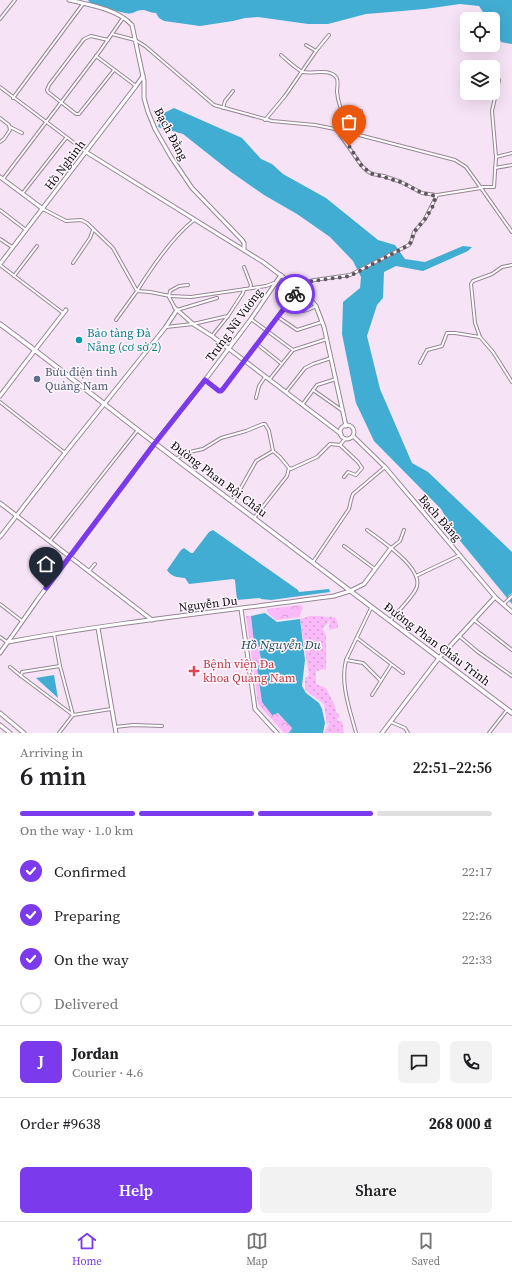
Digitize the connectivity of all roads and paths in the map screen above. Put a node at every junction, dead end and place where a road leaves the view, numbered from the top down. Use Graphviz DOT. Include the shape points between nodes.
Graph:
graph roads {
  1 [pos="15,0"];
  2 [pos="69,0"];
  3 [pos="83,4"];
  4 [pos="0,12"];
  5 [pos="4,14"];
  6 [pos="123,18"];
  7 [pos="0,19"];
  8 [pos="112,34"];
  9 [pos="329,35"];
  10 [pos="108,40"];
  11 [pos="136,41"];
  12 [pos="306,45"];
  13 [pos="316,51"];
  14 [pos="281,55"];
  15 [pos="96,56"];
  16 [pos="114,70"];
  17 [pos="302,71"];
  18 [pos="143,76"];
  19 [pos="136,86"];
  20 [pos="0,87"];
  21 [pos="234,91"];
  22 [pos="14,98"];
  23 [pos="494,100"];
  24 [pos="61,102"];
  25 [pos="223,108"];
  26 [pos="361,111"];
  27 [pos="0,118"];
  28 [pos="265,120"];
  29 [pos="347,122"];
  30 [pos="46,123"];
  31 [pos="10,127"];
  32 [pos="340,130"];
  33 [pos="22,133"];
  34 [pos="66,137"];
  35 [pos="0,142"];
  36 [pos="86,152"];
  37 [pos="512,153"];
  38 [pos="496,157"];
  39 [pos="512,165"];
  40 [pos="495,168"];
  41 [pos="1,178"];
  42 [pos="481,188"];
  43 [pos="22,194"];
  44 [pos="436,196"];
  45 [pos="43,209"];
  46 [pos="0,210"];
  47 [pos="195,219"];
  48 [pos="27,230"];
  49 [pos="93,230"];
  50 [pos="512,232"];
  51 [pos="0,239"];
  52 [pos="37,246"];
  53 [pos="13,248"];
  54 [pos="244,250"];
  55 [pos="73,263"];
  56 [pos="0,265"];
  57 [pos="512,265"];
  58 [pos="244,267"];
  59 [pos="281,275"];
  60 [pos="14,276"];
  61 [pos="276,283"];
  62 [pos="188,285"];
  63 [pos="250,288"];
  64 [pos="299,288"];
  65 [pos="244,289"];
  66 [pos="137,291"];
  67 [pos="169,296"];
  68 [pos="217,298"];
  69 [pos="288,303"];
  70 [pos="316,306"];
  71 [pos="176,309"];
  72 [pos="64,312"];
  73 [pos="228,316"];
  74 [pos="278,317"];
  75 [pos="251,319"];
  76 [pos="116,320"];
  77 [pos="322,322"];
  78 [pos="0,324"];
  79 [pos="193,324"];
  80 [pos="165,328"];
  81 [pos="267,330"];
  82 [pos="212,336"];
  83 [pos="480,337"];
  84 [pos="327,339"];
  85 [pos="257,344"];
  86 [pos="228,349"];
  87 [pos="35,350"];
  88 [pos="292,350"];
  89 [pos="331,358"];
  90 [pos="244,362"];
  91 [pos="420,363"];
  92 [pos="282,364"];
  93 [pos="265,377"];
  94 [pos="336,379"];
  95 [pos="205,380"];
  96 [pos="270,380"];
  97 [pos="512,382"];
  98 [pos="313,390"];
  99 [pos="286,392"];
  100 [pos="0,396"];
  101 [pos="256,398"];
  102 [pos="0,402"];
  103 [pos="104,404"];
  104 [pos="302,405"];
  105 [pos="343,411"];
  106 [pos="346,426"];
  107 [pos="138,430"];
  108 [pos="341,434"];
  109 [pos="353,436"];
  110 [pos="345,439"];
  111 [pos="155,443"];
  112 [pos="340,445"];
  113 [pos="273,451"];
  114 [pos="64,453"];
  115 [pos="176,459"];
  116 [pos="385,467"];
  117 [pos="289,468"];
  118 [pos="344,477"];
  119 [pos="233,502"];
  120 [pos="0,504"];
  121 [pos="16,516"];
  122 [pos="254,518"];
  123 [pos="367,530"];
  124 [pos="404,530"];
  125 [pos="0,537"];
  126 [pos="50,541"];
  127 [pos="344,546"];
  128 [pos="391,548"];
  129 [pos="460,555"];
  130 [pos="70,557"];
  131 [pos="313,562"];
  132 [pos="95,564"];
  133 [pos="375,569"];
  134 [pos="89,571"];
  135 [pos="416,576"];
  136 [pos="350,590"];
  137 [pos="495,597"];
  138 [pos="511,597"];
  139 [pos="0,604"];
  140 [pos="504,604"];
  141 [pos="371,608"];
  142 [pos="241,609"];
  143 [pos="512,612"];
  144 [pos="152,620"];
  145 [pos="474,620"];
  146 [pos="22,621"];
  147 [pos="390,622"];
  148 [pos="98,628"];
  149 [pos="54,634"];
  150 [pos="0,636"];
  151 [pos="459,636"];
  152 [pos="357,638"];
  153 [pos="8,642"];
  154 [pos="512,650"];
  155 [pos="0,653"];
  156 [pos="439,658"];
  157 [pos="346,660"];
  158 [pos="391,665"];
  159 [pos="60,666"];
  160 [pos="10,667"];
  161 [pos="403,673"];
  162 [pos="21,676"];
  163 [pos="512,676"];
  164 [pos="381,680"];
  165 [pos="372,695"];
  166 [pos="111,709"];
  167 [pos="508,710"];
  168 [pos="0,713"];
  169 [pos="512,713"];
  170 [pos="73,715"];
  171 [pos="391,722"];
  172 [pos="0,725"];
  173 [pos="162,726"];
  174 [pos="115,728"];
  175 [pos="10,733"];
  176 [pos="24,733"];
  177 [pos="59,733"];
  178 [pos="116,733"];
  179 [pos="277,733"];
  180 [pos="356,733"];
  181 [pos="382,733"];
  182 [pos="408,733"];
  183 [pos="488,733"];
  1 -- 5 [label="street"];
  2 -- 3 [label="street, Bạch Đằng"];
  3 -- 6 [label="street, Bạch Đằng"];
  3 -- 22 [label="street"];
  4 -- 5 [label="street"];
  5 -- 7 [label="street"];
  6 -- 8 [label="street"];
  6 -- 11 [label="street, Bạch Đằng" via="133,26"];
  8 -- 10 [label="street"];
  8 -- 11 [label="street"];
  9 -- 13 [label="street"];
  10 -- 15 [label="street"];
  10 -- 24 [label="street" via="87,37 48,87 50,95"];
  11 -- 18 [label="street, Bạch Đằng"];
  11 -- 25 [label="street" via="145,46 209,103"];
  12 -- 13 [label="street"];
  13 -- 17 [label="street"];
  14 -- 17 [label="street"];
  15 -- 16 [label="street"];
  15 -- 24 [label="street"];
  16 -- 19 [label="street"];
  16 -- 24 [label="street" via="79,114"];
  17 -- 28 [label="street"];
  17 -- 29 [label="street" via="328,72 336,77 338,94"];
  18 -- 19 [label="street, Hồ Nghinh"];
  18 -- 54 [label="street, Bạch Đằng" via="144,98 148,112 171,157 192,188 242,240"];
  19 -- 36 [label="street, Hồ Nghinh"];
  20 -- 22 [label="street"];
  21 -- 25 [label="street" via="225,100"];
  22 -- 30 [label="street"];
  23 -- 38 [label="street" via="492,111"];
  24 -- 30 [label="street"];
  25 -- 28 [label="street"];
  26 -- 29 [label="street"];
  27 -- 31 [label="street"];
  28 -- 32 [label="street"];
  29 -- 32 [label="street"];
  30 -- 34 [label="street"];
  30 -- 41 [label="street"];
  31 -- 33 [label="street"];
  31 -- 35 [label="street" via="9,133"];
  32 -- 42 [label="street" via="457,161 466,168"];
  32 -- 44 [label="street" via="343,140 367,171"];
  34 -- 36 [label="street"];
  34 -- 43 [label="street"];
  36 -- 45 [label="street, Hồ Nghinh"];
  36 -- 47 [label="street"];
  37 -- 38 [label="street"];
  38 -- 40 [label="street"];
  39 -- 40 [label="street"];
  40 -- 42 [label="street" via="494,187"];
  41 -- 43 [label="street"];
  42 -- 44 [label="street"];
  42 -- 50 [label="street"];
  43 -- 45 [label="street"];
  44 -- 64 [label="street" via="432,208 414,232 411,242 401,249 350,276 306,282"];
  45 -- 48 [label="street, Hồ Nghinh"];
  45 -- 49 [label="street" via="66,221 83,220"];
  46 -- 48 [label="street"];
  47 -- 54 [label="street"];
  47 -- 66 [label="street" via="185,227 159,259"];
  48 -- 53 [label="street, Hồ Nghinh"];
  49 -- 55 [label="street"];
  49 -- 66 [label="street" via="113,248"];
  51 -- 53 [label="street"];
  52 -- 60 [label="street"];
  53 -- 56 [label="street, Hồ Nghinh"];
  54 -- 59 [label="street"];
  56 -- 60 [label="street"];
  57 -- 83 [label="street" via="502,267 472,282 475,323"];
  58 -- 63 [label="street" via="251,284"];
  59 -- 61 [label="street, Trưng Nữ Vương"];
  59 -- 64 [label="street"];
  60 -- 72 [label="street"];
  61 -- 63 [label="street"];
  61 -- 75 [label="street, Trưng Nữ Vương"];
  62 -- 67 [label="street" via="176,286 170,291"];
  63 -- 65 [label="street"];
  64 -- 69 [label="street"];
  64 -- 70 [label="street"];
  65 -- 67 [label="street" via="191,297"];
  65 -- 73 [label="street"];
  66 -- 67 [label="street"];
  66 -- 76 [label="street"];
  67 -- 71 [label="street"];
  68 -- 71 [label="street"];
  69 -- 70 [label="street" via="301,311"];
  69 -- 74 [label="street"];
  70 -- 77 [label="street"];
  71 -- 79 [label="street"];
  71 -- 80 [label="street"];
  72 -- 87 [label="street"];
  73 -- 79 [label="street"];
  73 -- 82 [label="street"];
  74 -- 77 [label="street" via="297,330"];
  74 -- 81 [label="street"];
  75 -- 81 [label="street"];
  75 -- 86 [label="street, Trưng Nữ Vương"];
  77 -- 84 [label="street"];
  78 -- 87 [label="main road, Đường Phan Bội Châu"];
  79 -- 80 [label="street"];
  79 -- 82 [label="street"];
  80 -- 103 [label="street"];
  81 -- 85 [label="street"];
  81 -- 88 [label="street"];
  82 -- 86 [label="street"];
  83 -- 91 [label="street" via="447,333 442,346 427,350"];
  83 -- 97 [label="street"];
  84 -- 88 [label="street"];
  84 -- 89 [label="street"];
  85 -- 90 [label="street"];
  85 -- 92 [label="street"];
  86 -- 90 [label="street"];
  86 -- 95 [label="street, Trưng Nữ Vương"];
  87 -- 100 [label="street"];
  87 -- 103 [label="main road, Đường Phan Bội Châu"];
  88 -- 92 [label="street"];
  89 -- 94 [label="street"];
  89 -- 99 [label="street" via="305,368"];
  90 -- 93 [label="street"];
  90 -- 95 [label="street" via="221,391"];
  92 -- 96 [label="street"];
  93 -- 96 [label="street"];
  93 -- 101 [label="street"];
  94 -- 98 [label="street" via="317,385"];
  94 -- 105 [label="street"];
  95 -- 111 [label="street, Trưng Nữ Vương"];
  96 -- 99 [label="street"];
  98 -- 104 [label="street"];
  98 -- 105 [label="street"];
  99 -- 104 [label="street"];
  102 -- 114 [label="street"];
  103 -- 107 [label="main road, Đường Phan Bội Châu"];
  103 -- 114 [label="street"];
  104 -- 108 [label="street"];
  105 -- 106 [label="street"];
  106 -- 108 [label="street" via="341,430"];
  106 -- 109 [label="street" via="353,429"];
  107 -- 111 [label="main road, Đường Phan Bội Châu"];
  107 -- 126 [label="street"];
  108 -- 110 [label="street"];
  109 -- 110 [label="street"];
  109 -- 116 [label="street, Bạch Đằng"];
  110 -- 112 [label="street"];
  111 -- 115 [label="main road, Đường Phan Bội Châu"];
  111 -- 130 [label="street, Trưng Nữ Vương"];
  112 -- 117 [label="street" via="330,444 317,457"];
  112 -- 118 [label="street" via="362,468 356,475 348,472"];
  113 -- 115 [label="street" via="269,431 263,424 221,438 203,449 185,453"];
  113 -- 117 [label="street"];
  113 -- 119 [label="street" via="256,461"];
  114 -- 121 [label="street"];
  115 -- 119 [label="main road, Đường Phan Bội Châu"];
  116 -- 129 [label="street, Bạch Đằng"];
  116 -- 131 [label="street" via="353,494 349,509"];
  117 -- 122 [label="street" via="287,476"];
  119 -- 122 [label="main road, Đường Phan Bội Châu"];
  120 -- 121 [label="street"];
  121 -- 125 [label="street"];
  121 -- 126 [label="street"];
  122 -- 131 [label="main road, Đường Phan Bội Châu"];
  123 -- 128 [label="street"];
  124 -- 128 [label="street" via="400,541"];
  126 -- 130 [label="street"];
  127 -- 133 [label="street"];
  128 -- 133 [label="street, Nguyễn Du"];
  128 -- 135 [label="street" via="398,552"];
  129 -- 135 [label="street"];
  129 -- 137 [label="street, Bạch Đằng"];
  130 -- 134 [label="street"];
  130 -- 146 [label="street, Trưng Nữ Vương"];
  131 -- 136 [label="main road, Đường Phan Bội Châu"];
  132 -- 134 [label="street"];
  133 -- 136 [label="street, Nguyễn Du" via="364,584"];
  134 -- 144 [label="street"];
  135 -- 147 [label="street" via="416,588"];
  136 -- 141 [label="main road, Đường Phan Châu Trinh"];
  136 -- 142 [label="street, Nguyễn Du" via="334,596"];
  137 -- 140 [label="street, Bạch Đằng"];
  137 -- 145 [label="street"];
  138 -- 140 [label="street"];
  139 -- 146 [label="street"];
  140 -- 143 [label="street, Bạch Đằng"];
  141 -- 147 [label="main road, Đường Phan Châu Trinh"];
  141 -- 152 [label="street"];
  142 -- 144 [label="street, Nguyễn Du"];
  142 -- 179 [label="street" via="254,709"];
  144 -- 148 [label="street, Nguyễn Du"];
  145 -- 151 [label="street"];
  145 -- 154 [label="street"];
  146 -- 153 [label="street, Trưng Nữ Vương"];
  147 -- 156 [label="main road, Đường Phan Châu Trinh"];
  148 -- 149 [label="street, Nguyễn Du"];
  148 -- 166 [label="street"];
  149 -- 153 [label="street, Nguyễn Du"];
  149 -- 159 [label="street"];
  150 -- 153 [label="street"];
  151 -- 156 [label="street"];
  151 -- 163 [label="street"];
  152 -- 157 [label="street"];
  152 -- 158 [label="street"];
  153 -- 155 [label="street, Trưng Nữ Vương"];
  156 -- 167 [label="main road, Đường Phan Châu Trinh"];
  156 -- 171 [label="street"];
  157 -- 164 [label="street" via="363,663"];
  157 -- 180 [label="street" via="344,682"];
  158 -- 161 [label="street"];
  158 -- 164 [label="street"];
  159 -- 162 [label="street" via="22,672"];
  159 -- 170 [label="street"];
  160 -- 162 [label="street"];
  162 -- 170 [label="street"];
  164 -- 165 [label="street"];
  166 -- 170 [label="street"];
  166 -- 174 [label="street"];
  167 -- 169 [label="main road, Đường Phan Châu Trinh"];
  167 -- 183 [label="street"];
  168 -- 176 [label="street"];
  170 -- 177 [label="street"];
  171 -- 181 [label="street"];
  171 -- 182 [label="street" via="405,728"];
  172 -- 175 [label="street"];
  173 -- 174 [label="street"];
  174 -- 178 [label="street"];
}
